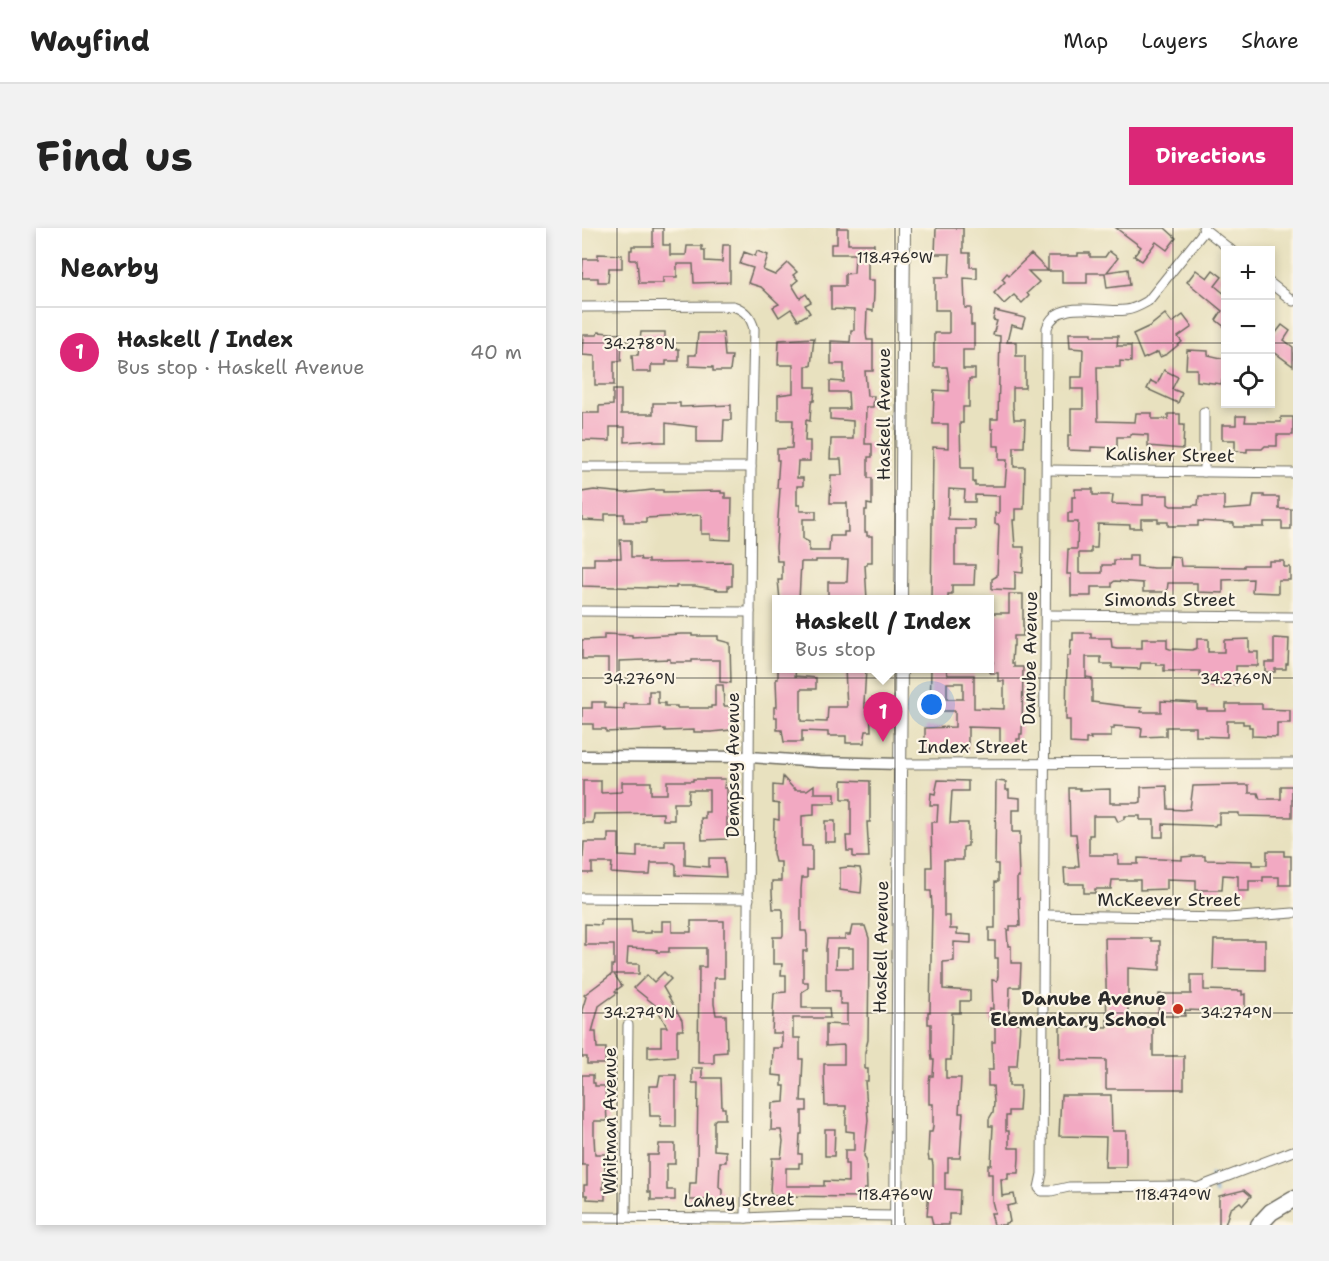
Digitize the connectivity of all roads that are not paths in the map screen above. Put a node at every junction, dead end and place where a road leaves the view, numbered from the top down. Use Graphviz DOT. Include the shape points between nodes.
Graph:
graph roads {
  1 [pos="904,228"];
  2 [pos="1204,229"];
  3 [pos="1226,246"];
  4 [pos="1275,286"];
  5 [pos="1293,301"];
  6 [pos="582,307"];
  7 [pos="1204,412"];
  8 [pos="582,467"];
  9 [pos="751,467"];
  10 [pos="1047,470"];
  11 [pos="1204,472"];
  12 [pos="1293,473"];
  13 [pos="901,595"];
  14 [pos="582,611"];
  15 [pos="750,612"];
  16 [pos="1047,615"];
  17 [pos="1293,617"];
  18 [pos="901,673"];
  19 [pos="582,756"];
  20 [pos="750,757"];
  21 [pos="1045,763"];
  22 [pos="1293,763"];
  23 [pos="900,764"];
  24 [pos="582,898"];
  25 [pos="749,899"];
  26 [pos="1293,913"];
  27 [pos="1045,915"];
  28 [pos="628,1025"];
  29 [pos="1293,1151"];
  30 [pos="1293,1199"];
  31 [pos="582,1217"];
  32 [pos="626,1217"];
  33 [pos="746,1218"];
  34 [pos="896,1220"];
  35 [pos="1259,1225"];
  1 -- 13 [label="main road, Haskell Avenue"];
  2 -- 3 [label="street"];
  2 -- 10 [label="street, Danube Avenue" via="1148,301 1139,307 1073,309 1062,311 1050,321 1046,336"];
  4 -- 5 [label="street"];
  6 -- 9 [label="street, Dempsey Avenue" via="733,306 747,314 754,329"];
  7 -- 11 [label="street"];
  8 -- 9 [label="street"];
  9 -- 15 [label="street, Dempsey Avenue"];
  10 -- 11 [label="street, Kalisher Street"];
  10 -- 16 [label="street, Danube Avenue"];
  11 -- 12 [label="street, Kalisher Street"];
  14 -- 15 [label="street"];
  15 -- 20 [label="street, Dempsey Avenue"];
  16 -- 17 [label="street, Simonds Street"];
  16 -- 21 [label="street, Danube Avenue"];
  18 -- 23 [label="main road, Haskell Avenue"];
  19 -- 20 [label="street, Index Street"];
  20 -- 23 [label="street, Index Street"];
  20 -- 25 [label="street, Dempsey Avenue"];
  21 -- 22 [label="street, Index Street"];
  21 -- 23 [label="street, Index Street"];
  21 -- 27 [label="street, Danube Avenue"];
  23 -- 34 [label="main road, Haskell Avenue"];
  24 -- 25 [label="street"];
  25 -- 33 [label="street, Dempsey Avenue"];
  26 -- 27 [label="street, McKeever Street" via="1228,918"];
  27 -- 29 [label="street, Danube Avenue" via="1039,1185 1042,1191 1069,1187 1197,1188"];
  28 -- 32 [label="street, Whitman Avenue"];
  30 -- 35 [label="highway" via="1271,1212"];
  31 -- 32 [label="street, Lahey Street"];
  32 -- 33 [label="street, Lahey Street"];
  33 -- 34 [label="street, Lahey Street" via="811,1215"];
}
